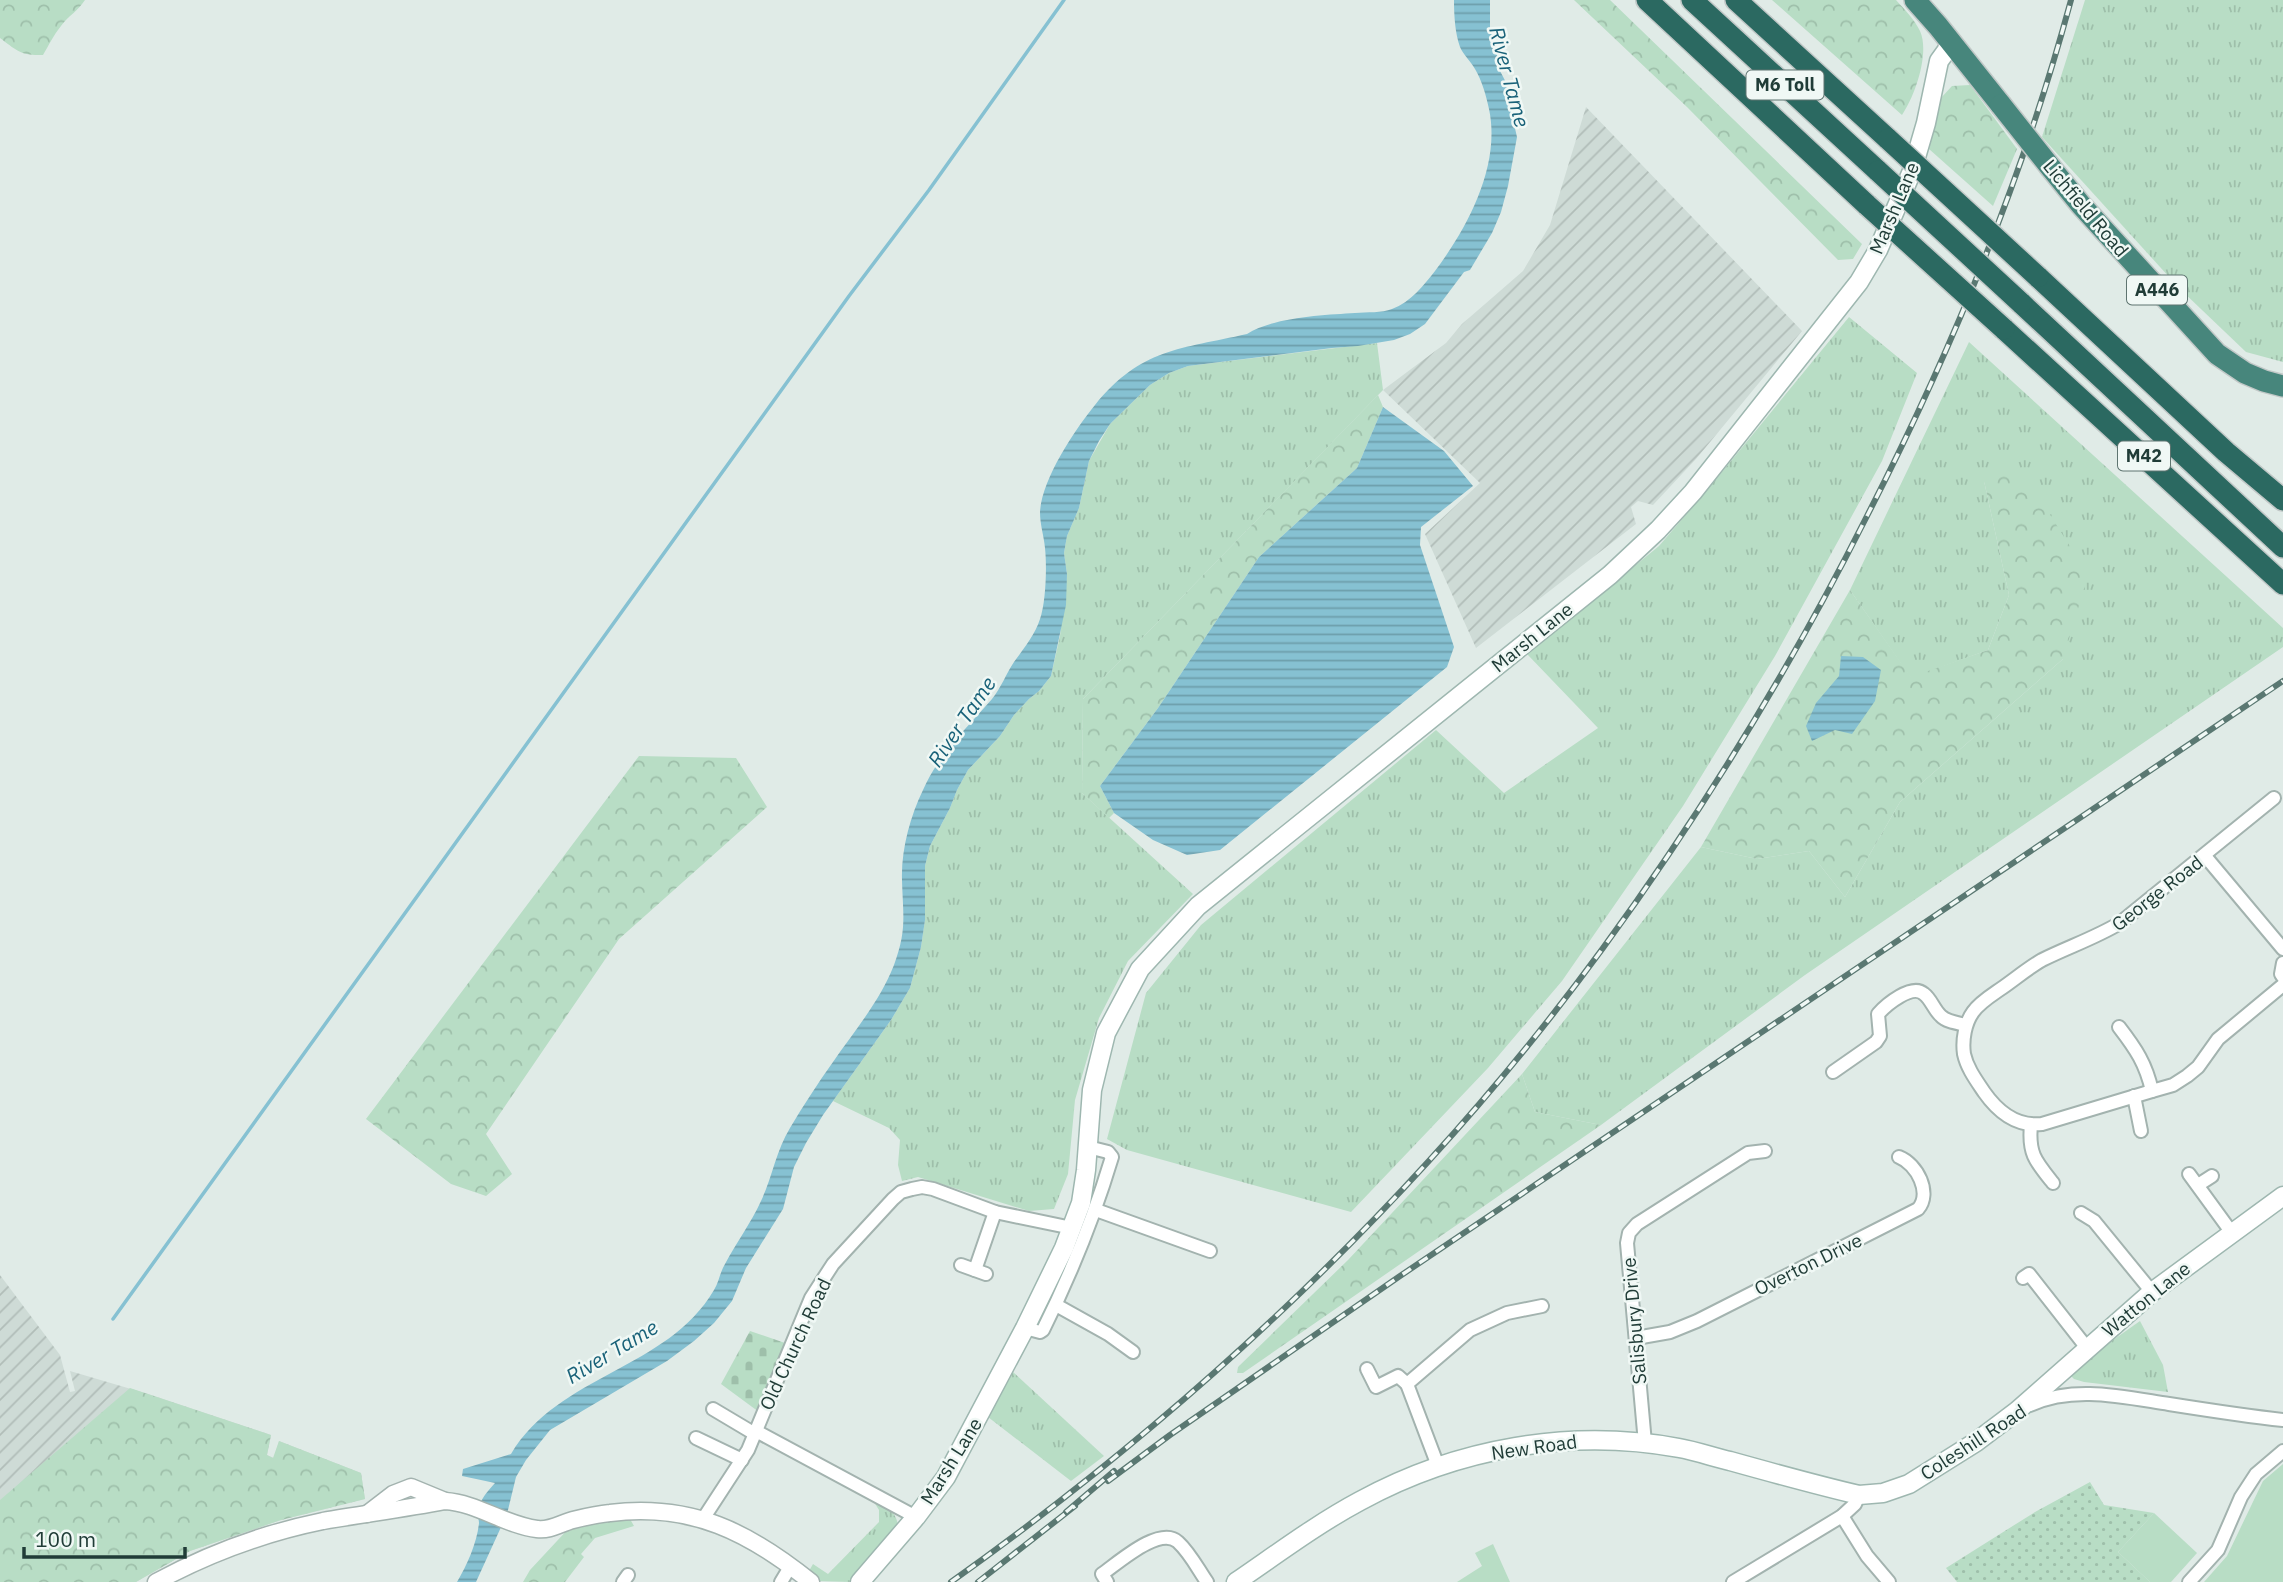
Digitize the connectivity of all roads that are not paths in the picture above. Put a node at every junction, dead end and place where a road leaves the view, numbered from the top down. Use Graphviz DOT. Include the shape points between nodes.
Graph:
graph roads {
  1 [pos="1647,0"];
  2 [pos="1692,0"];
  3 [pos="1736,0"];
  4 [pos="1915,0"];
  5 [pos="1957,50"];
  6 [pos="2283,386"];
  7 [pos="2226,452"];
  8 [pos="2283,500"];
  9 [pos="2283,511"];
  10 [pos="2283,547"];
  11 [pos="2283,584"];
  12 [pos="2274,798"];
  13 [pos="2205,856"];
  14 [pos="2283,949"];
  15 [pos="2283,963"];
  16 [pos="2283,977"];
  17 [pos="2283,985"];
  18 [pos="1966,1025"];
  19 [pos="2119,1027"];
  20 [pos="1833,1072"];
  21 [pos="2152,1091"];
  22 [pos="2134,1096"];
  23 [pos="2031,1125"];
  24 [pos="2141,1131"];
  25 [pos="1088,1147"];
  26 [pos="1765,1151"];
  27 [pos="1899,1157"];
  28 [pos="2189,1174"];
  29 [pos="2212,1176"];
  30 [pos="2053,1183"];
  31 [pos="2198,1185"];
  32 [pos="2283,1196"];
  33 [pos="1096,1210"];
  34 [pos="995,1212"];
  35 [pos="2081,1213"];
  36 [pos="1072,1228"];
  37 [pos="2232,1233"];
  38 [pos="1210,1251"];
  39 [pos="961,1265"];
  40 [pos="2023,1278"];
  41 [pos="2152,1292"];
  42 [pos="1056,1305"];
  43 [pos="1542,1306"];
  44 [pos="1025,1328"];
  45 [pos="1636,1338"];
  46 [pos="2087,1348"];
  47 [pos="1133,1352"];
  48 [pos="1367,1369"];
  49 [pos="2060,1372"];
  50 [pos="1407,1384"];
  51 [pos="2070,1394"];
  52 [pos="713,1409"];
  53 [pos="2017,1411"];
  54 [pos="2283,1420"];
  55 [pos="755,1432"];
  56 [pos="696,1438"];
  57 [pos="1645,1443"];
  58 [pos="2283,1451"];
  59 [pos="742,1460"];
  60 [pos="1438,1466"];
  61 [pos="1859,1495"];
  62 [pos="1842,1516"];
  63 [pos="916,1517"];
  64 [pos="703,1518"];
  65 [pos="790,1567"];
  66 [pos="156,1582"];
  67 [pos="781,1582"];
  68 [pos="811,1582"];
  69 [pos="860,1582"];
  70 [pos="1107,1582"];
  71 [pos="1207,1582"];
  72 [pos="1236,1582"];
  73 [pos="1733,1582"];
  74 [pos="1889,1582"];
  75 [pos="2189,1582"];
  1 -- 11 [label="highway, M42, bridge"];
  2 -- 10 [label="highway, M6 Toll, bridge"];
  3 -- 7 [label="highway, bridge"];
  4 -- 5 [label="highway, Lichfield Road / A446"];
  5 -- 6 [label="highway, Lichfield Road / A446, bridge" via="2081,205 2202,340 2245,373"];
  5 -- 25 [label="main road, Marsh Lane" via="1940,61 1912,171 1878,250 1835,314 1693,492 1610,575 1215,891 1140,970 1106,1033 1092,1090"];
  7 -- 8 [label="highway"];
  7 -- 9 [label="highway"];
  12 -- 13 [label="street, George Road"];
  13 -- 14 [label="street"];
  13 -- 18 [label="street, George Road" via="2120,923 2040,962 1994,993 1975,1009"];
  15 -- 16 [label="street"];
  17 -- 21 [label="street" via="2218,1039 2187,1076"];
  18 -- 20 [label="street" via="1941,1017 1924,993 1908,992 1878,1014 1880,1036 1875,1042"];
  18 -- 23 [label="street" via="1964,1053 1976,1079 2001,1112"];
  19 -- 21 [label="street" via="2140,1055"];
  21 -- 22 [label="street"];
  22 -- 23 [label="street"];
  22 -- 24 [label="street"];
  23 -- 30 [label="street" via="2033,1155"];
  25 -- 33 [label="street" via="1112,1157"];
  25 -- 36 [label="main road, Marsh Lane" via="1084,1188"];
  26 -- 45 [label="street, Salisbury Drive" via="1748,1153 1629,1233"];
  27 -- 45 [label="street, Overton Drive" via="1924,1187 1918,1209 1697,1321"];
  28 -- 31 [label="street"];
  29 -- 31 [label="street"];
  31 -- 37 [label="street"];
  32 -- 37 [label="main road, Watton Lane"];
  33 -- 38 [label="street"];
  33 -- 42 [label="street"];
  34 -- 36 [label="street, Old Church Road"];
  34 -- 39 [label="street" via="981,1272"];
  34 -- 55 [label="street, Old Church Road" via="933,1188 901,1192 893,1199 821,1280"];
  35 -- 41 [label="street" via="2094,1221"];
  36 -- 44 [label="main road, Marsh Lane"];
  37 -- 41 [label="main road, Watton Lane"];
  40 -- 46 [label="street" via="2029,1274"];
  41 -- 46 [label="main road, Watton Lane"];
  42 -- 44 [label="street" via="1043,1330"];
  42 -- 47 [label="street"];
  43 -- 50 [label="street" via="1507,1313 1470,1330"];
  44 -- 63 [label="main road, Marsh Lane" via="956,1460"];
  45 -- 57 [label="street, Salisbury Drive"];
  46 -- 49 [label="main road, Watton Lane"];
  48 -- 50 [label="street" via="1376,1387 1398,1376"];
  49 -- 51 [label="street"];
  49 -- 53 [label="main road, Watton Lane"];
  50 -- 60 [label="street"];
  51 -- 53 [label="street, Coleshill Road"];
  51 -- 54 [label="street, Coleshill Road" via="2129,1396"];
  52 -- 55 [label="street"];
  53 -- 61 [label="main road, Coleshill Road" via="1909,1484"];
  55 -- 59 [label="street, Old Church Road"];
  55 -- 63 [label="street"];
  56 -- 59 [label="street"];
  57 -- 60 [label="main road, New Road" via="1545,1443"];
  57 -- 61 [label="main road, New Road"];
  58 -- 75 [label="street" via="2256,1474 2218,1550"];
  59 -- 64 [label="street, Old Church Road"];
  60 -- 72 [label="main road, New Road" via="1330,1518"];
  61 -- 62 [label="street"];
  62 -- 73 [label="street"];
  62 -- 74 [label="street"];
  63 -- 69 [label="main road, Marsh Lane"];
  64 -- 65 [label="street" via="741,1535"];
  64 -- 66 [label="street" via="675,1512 611,1513 543,1530 452,1502 302,1526 237,1545"];
  65 -- 67 [label="street"];
  65 -- 68 [label="street"];
  70 -- 71 [label="street" via="1102,1574 1155,1538 1166,1537 1176,1539"];
}
